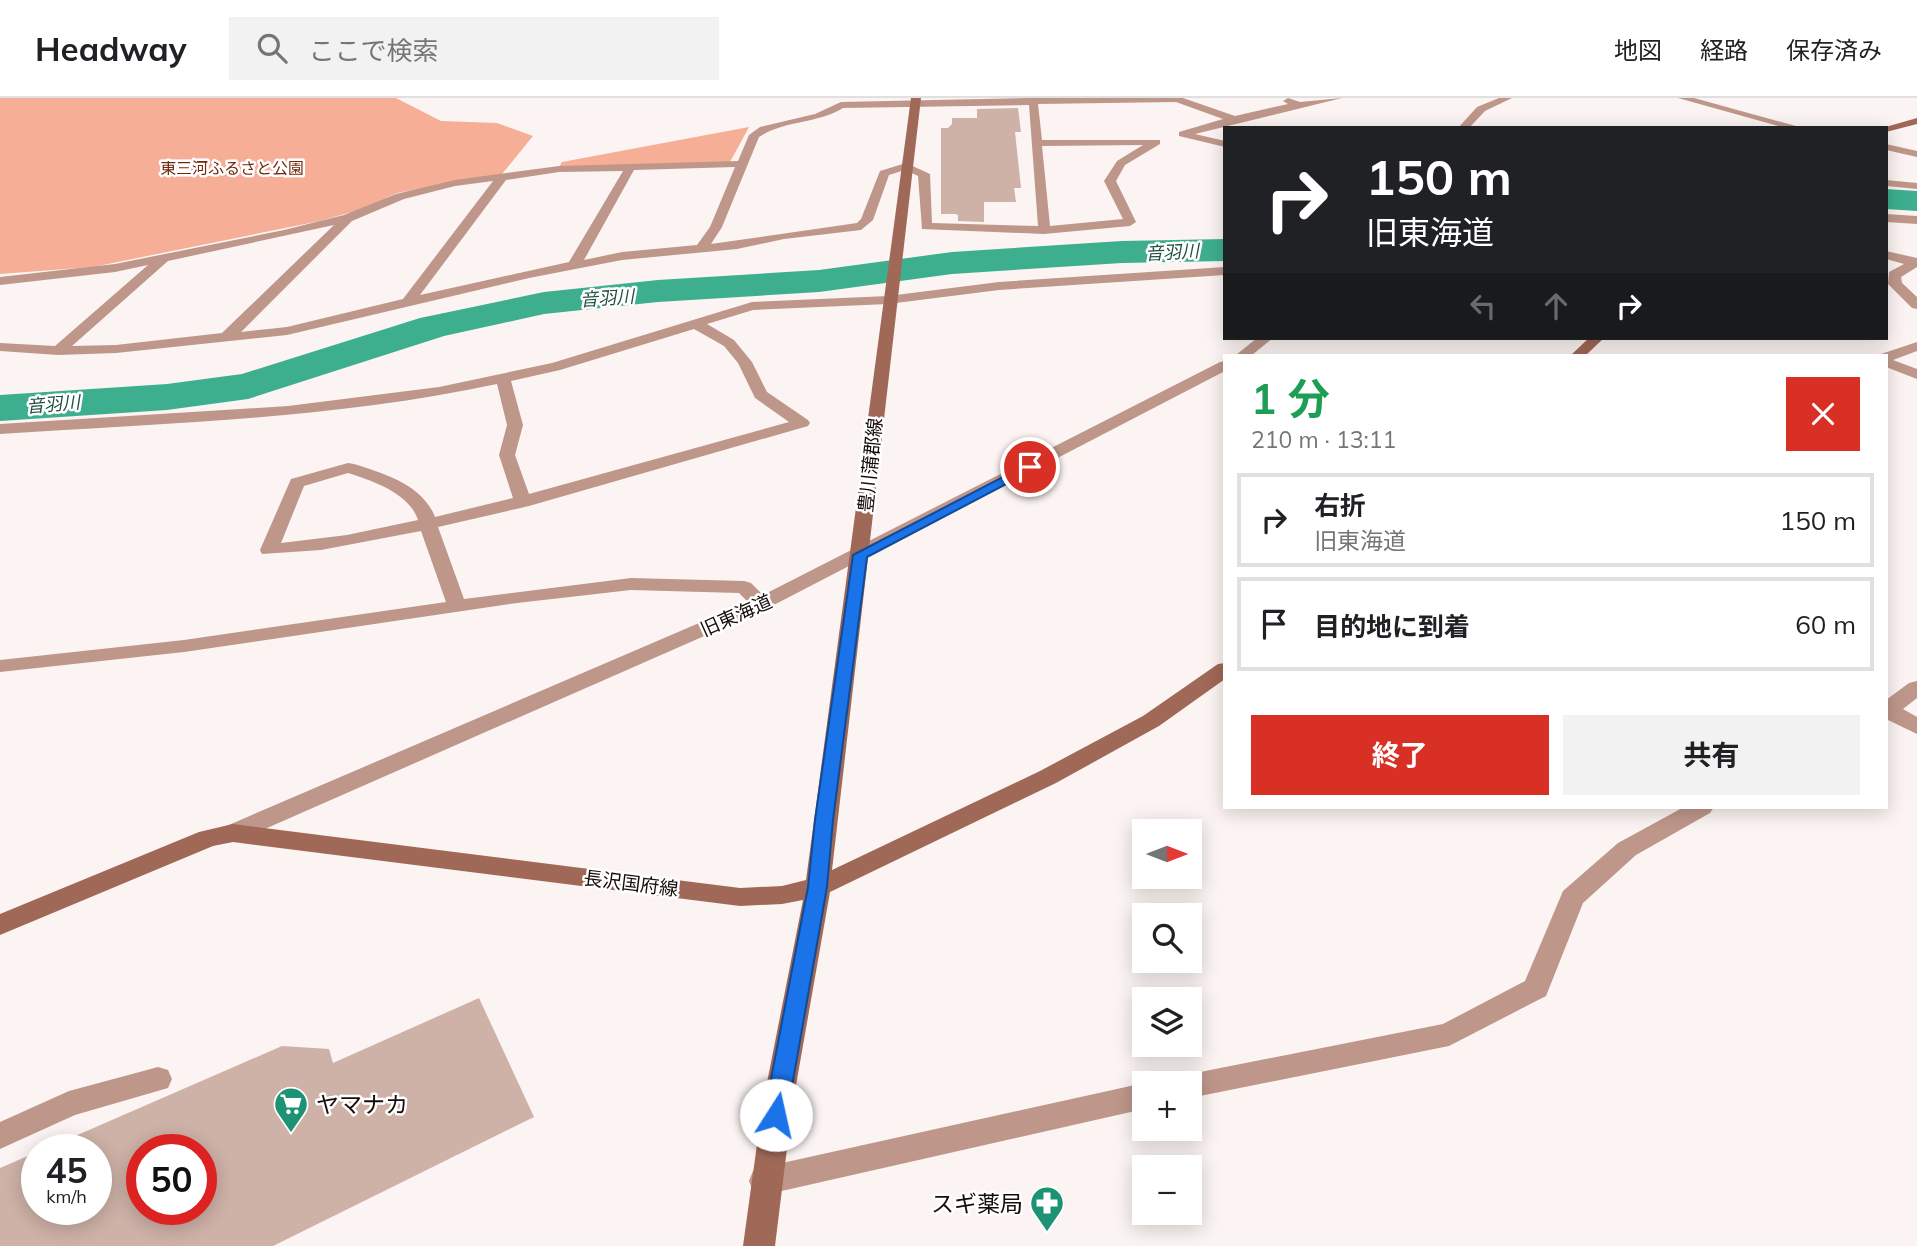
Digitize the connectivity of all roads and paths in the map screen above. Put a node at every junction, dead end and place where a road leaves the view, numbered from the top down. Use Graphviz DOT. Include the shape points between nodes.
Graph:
graph roads {
  1 [pos="1279,98"];
  2 [pos="1337,98"];
  3 [pos="1507,98"];
  4 [pos="1683,98"];
  5 [pos="1176,99"];
  6 [pos="1032,100"];
  7 [pos="838,101"];
  8 [pos="916,101"];
  9 [pos="1299,105"];
  10 [pos="1233,119"];
  11 [pos="1917,121"];
  12 [pos="1775,122"];
  13 [pos="1465,126"];
  14 [pos="1763,126"];
  15 [pos="1790,126"];
  16 [pos="1888,129"];
  17 [pos="1169,138"];
  18 [pos="1036,144"];
  19 [pos="1223,144"];
  20 [pos="1888,147"];
  21 [pos="1917,154"];
  22 [pos="740,164"];
  23 [pos="906,166"];
  24 [pos="629,168"];
  25 [pos="502,177"];
  26 [pos="1888,183"];
  27 [pos="1917,186"];
  28 [pos="348,218"];
  29 [pos="1888,218"];
  30 [pos="1917,220"];
  31 [pos="1044,230"];
  32 [pos="701,249"];
  33 [pos="1888,256"];
  34 [pos="166,257"];
  35 [pos="1917,263"];
  36 [pos="574,265"];
  37 [pos="1223,271"];
  38 [pos="0,281"];
  39 [pos="889,298"];
  40 [pos="407,304"];
  41 [pos="1917,306"];
  42 [pos="694,323"];
  43 [pos="228,337"];
  44 [pos="1263,340"];
  45 [pos="1595,340"];
  46 [pos="1917,346"];
  47 [pos="0,347"];
  48 [pos="58,351"];
  49 [pos="1244,354"];
  50 [pos="1579,354"];
  51 [pos="1888,358"];
  52 [pos="1888,360"];
  53 [pos="1223,366"];
  54 [pos="1917,374"];
  55 [pos="503,378"];
  56 [pos="0,429"];
  57 [pos="523,502"];
  58 [pos="428,524"];
  59 [pos="860,555"];
  60 [pos="761,604"];
  61 [pos="457,606"];
  62 [pos="0,666"];
  63 [pos="1223,670"];
  64 [pos="1917,688"];
  65 [pos="1888,709"];
  66 [pos="1888,711"];
  67 [pos="1917,727"];
  68 [pos="1698,809"];
  69 [pos="233,833"];
  70 [pos="818,887"];
  71 [pos="0,925"];
  72 [pos="158,1079"];
  73 [pos="1202,1084"];
  74 [pos="1132,1099"];
  75 [pos="0,1136"];
  76 [pos="764,1181"];
  77 [pos="759,1246"];
  1 -- 9 [label="street"];
  2 -- 9 [label="street"];
  3 -- 13 [label="street" via="1481,109"];
  4 -- 12 [label="street"];
  5 -- 6 [label="street"];
  5 -- 10 [label="street"];
  6 -- 8 [label="street"];
  6 -- 18 [label="street"];
  7 -- 8 [label="street"];
  7 -- 22 [label="street" via="830,113 813,120 763,128 754,135"];
  8 -- 23 [label="main road, 豊川蒲郡線"];
  9 -- 10 [label="street"];
  10 -- 17 [label="street"];
  11 -- 16 [label="main road"];
  12 -- 14 [label="street"];
  12 -- 15 [label="street"];
  17 -- 18 [label="street"];
  17 -- 19 [label="street"];
  17 -- 31 [label="street" via="1121,163 1110,181 1130,222"];
  18 -- 31 [label="street"];
  20 -- 21 [label="street"];
  22 -- 24 [label="street"];
  22 -- 32 [label="street" via="716,226"];
  23 -- 31 [label="street" via="924,174 926,226"];
  23 -- 32 [label="street" via="884,173 861,226"];
  23 -- 39 [label="main road, 豊川蒲郡線"];
  24 -- 25 [label="street" via="559,169"];
  24 -- 36 [label="street"];
  25 -- 28 [label="street" via="400,196"];
  25 -- 40 [label="street"];
  26 -- 27 [label="street"];
  28 -- 34 [label="street"];
  28 -- 43 [label="street"];
  29 -- 30 [label="street"];
  32 -- 36 [label="street"];
  33 -- 35 [label="street"];
  34 -- 38 [label="street"];
  34 -- 48 [label="street"];
  35 -- 41 [label="street" via="1894,275 1895,284"];
  36 -- 40 [label="street"];
  37 -- 39 [label="street"];
  39 -- 42 [label="street" via="752,306"];
  39 -- 59 [label="main road, 豊川蒲郡線"];
  40 -- 43 [label="street" via="287,331"];
  42 -- 55 [label="street" via="555,367"];
  42 -- 57 [label="street" via="729,343 745,362 761,395 802,423"];
  43 -- 48 [label="street"];
  44 -- 49 [label="street"];
  45 -- 50 [label="main road"];
  46 -- 51 [label="street"];
  47 -- 48 [label="street"];
  52 -- 54 [label="street"];
  53 -- 59 [label="street, 旧東海道"];
  55 -- 56 [label="street" via="439,392 288,411"];
  55 -- 57 [label="street" via="515,425 507,455"];
  57 -- 58 [label="street"];
  58 -- 58 [label="street" via="422,506 384,480 348,468 297,483 269,550"];
  58 -- 61 [label="street"];
  59 -- 60 [label="street, 旧東海道"];
  59 -- 70 [label="main road, 豊川蒲郡線"];
  60 -- 61 [label="street" via="744,587 631,584"];
  60 -- 69 [label="street, 旧東海道"];
  61 -- 62 [label="street" via="184,646"];
  63 -- 70 [label="main road, 長沢国府線" via="1151,722 1048,777"];
  64 -- 65 [label="street"];
  66 -- 67 [label="street"];
  68 -- 73 [label="street" via="1627,849 1572,898 1536,988 1449,1034"];
  69 -- 70 [label="main road, 長沢国府線" via="740,897"];
  69 -- 71 [label="main road, 長沢国府線" via="208,838"];
  70 -- 76 [label="main road, 豊川蒲郡線"];
  72 -- 75 [label="street" via="69,1104"];
  74 -- 76 [label="street"];
  76 -- 77 [label="main road, 豊川蒲郡線"];
}
